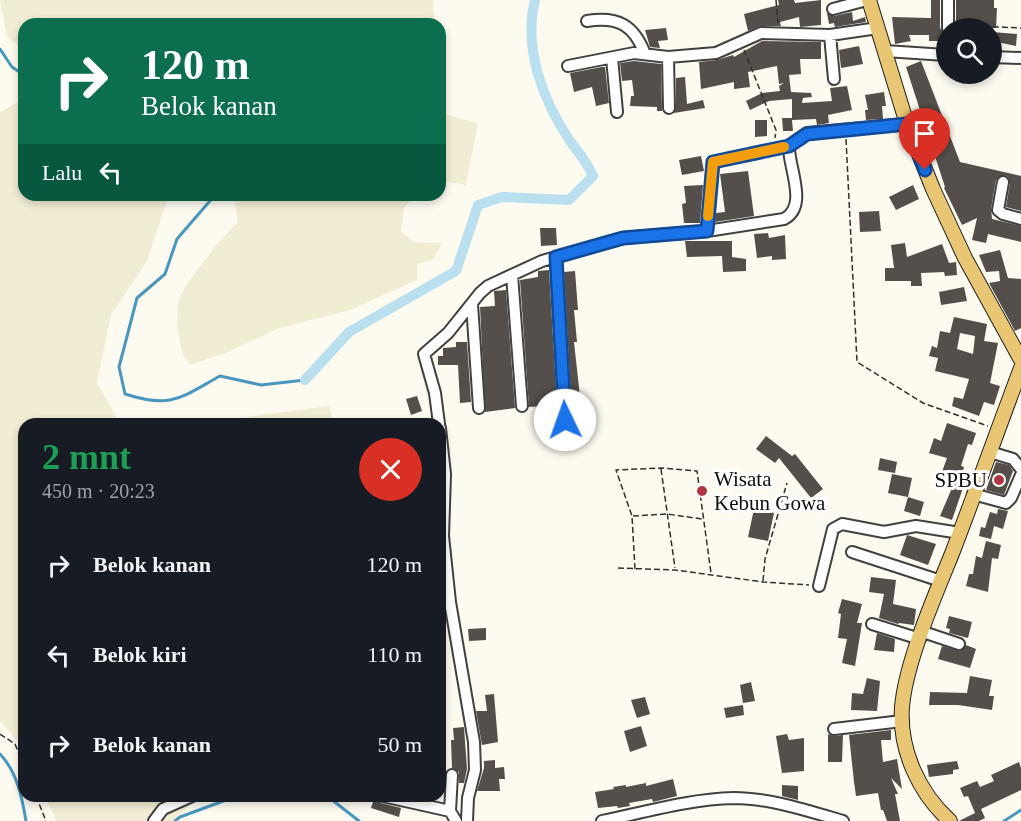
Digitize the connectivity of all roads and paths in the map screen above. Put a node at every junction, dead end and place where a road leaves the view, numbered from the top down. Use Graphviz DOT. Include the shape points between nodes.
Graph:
graph roads {
  1 [pos="776,0"];
  2 [pos="868,0"];
  3 [pos="948,0"];
  4 [pos="833,9"];
  5 [pos="948,18"];
  6 [pos="587,21"];
  7 [pos="1002,27"];
  8 [pos="878,28"];
  9 [pos="1021,28"];
  10 [pos="779,33"];
  11 [pos="830,34"];
  12 [pos="740,41"];
  13 [pos="885,51"];
  14 [pos="645,54"];
  15 [pos="936,54"];
  16 [pos="612,57"];
  17 [pos="668,57"];
  18 [pos="1002,57"];
  19 [pos="1021,58"];
  20 [pos="568,66"];
  21 [pos="834,79"];
  22 [pos="669,108"];
  23 [pos="617,112"];
  24 [pos="907,124"];
  25 [pos="846,129"];
  26 [pos="789,146"];
  27 [pos="772,150"];
  28 [pos="1003,182"];
  29 [pos="1021,219"];
  30 [pos="707,231"];
  31 [pos="556,257"];
  32 [pos="513,275"];
  33 [pos="472,304"];
  34 [pos="1021,360"];
  35 [pos="1021,368"];
  36 [pos="522,406"];
  37 [pos="479,408"];
  38 [pos="438,418"];
  39 [pos="565,420"];
  40 [pos="998,429"];
  41 [pos="990,452"];
  42 [pos="661,468"];
  43 [pos="1021,469"];
  44 [pos="1021,475"];
  45 [pos="787,483"];
  46 [pos="973,494"];
  47 [pos="667,514"];
  48 [pos="632,516"];
  49 [pos="702,519"];
  50 [pos="960,533"];
  51 [pos="852,552"];
  52 [pos="618,568"];
  53 [pos="635,569"];
  54 [pos="675,570"];
  55 [pos="446,572"];
  56 [pos="711,573"];
  57 [pos="941,581"];
  58 [pos="763,582"];
  59 [pos="819,586"];
  60 [pos="872,624"];
  61 [pos="922,635"];
  62 [pos="959,644"];
  63 [pos="902,721"];
  64 [pos="834,729"];
  65 [pos="0,734"];
  66 [pos="18,751"];
  67 [pos="452,775"];
  68 [pos="38,802"];
  69 [pos="179,802"];
  70 [pos="411,802"];
  71 [pos="452,811"];
  72 [pos="942,819"];
  73 [pos="46,821"];
  74 [pos="154,821"];
  75 [pos="467,821"];
  76 [pos="603,821"];
  77 [pos="843,821"];
  1 -- 10 [label="path"];
  2 -- 4 [label="street"];
  2 -- 8 [label="main road"];
  3 -- 5 [label="street"];
  6 -- 14 [label="street" via="610,20 626,25 637,35"];
  7 -- 9 [label="path"];
  8 -- 11 [label="street"];
  8 -- 13 [label="main road"];
  10 -- 11 [label="street"];
  10 -- 12 [label="street" via="760,33"];
  11 -- 21 [label="street"];
  12 -- 17 [label="street" via="716,53"];
  12 -- 27 [label="path" via="776,130"];
  13 -- 15 [label="street"];
  13 -- 24 [label="main road"];
  14 -- 16 [label="street"];
  14 -- 17 [label="street"];
  16 -- 20 [label="street"];
  16 -- 23 [label="street"];
  17 -- 22 [label="street"];
  18 -- 19 [label="street"];
  24 -- 25 [label="street"];
  24 -- 34 [label="main road" via="965,258"];
  25 -- 26 [label="street" via="807,134"];
  25 -- 40 [label="path" via="856,362 923,403"];
  26 -- 27 [label="street"];
  26 -- 30 [label="street" via="796,195 790,216"];
  27 -- 30 [label="street" via="713,162"];
  28 -- 29 [label="street" via="998,210"];
  30 -- 31 [label="street" via="623,238"];
  31 -- 32 [label="street"];
  31 -- 39 [label="street"];
  32 -- 33 [label="street" via="488,286"];
  32 -- 36 [label="street"];
  33 -- 37 [label="street"];
  33 -- 38 [label="street" via="424,354"];
  35 -- 40 [label="main road"];
  40 -- 41 [label="main road"];
  41 -- 43 [label="street" via="1013,459"];
  41 -- 46 [label="main road"];
  42 -- 47 [label="path"];
  42 -- 48 [label="path" via="616,470"];
  42 -- 49 [label="path" via="697,471"];
  44 -- 46 [label="street" via="1006,502"];
  45 -- 58 [label="path" via="765,559"];
  46 -- 50 [label="main road"];
  47 -- 48 [label="path"];
  47 -- 49 [label="path"];
  47 -- 54 [label="path"];
  48 -- 53 [label="path"];
  49 -- 56 [label="path"];
  50 -- 57 [label="main road"];
  50 -- 59 [label="street" via="916,526 884,532 842,524 833,529"];
  51 -- 57 [label="street"];
  52 -- 53 [label="path"];
  53 -- 54 [label="path"];
  54 -- 56 [label="path"];
  55 -- 75 [label="street" via="474,742 475,770"];
  56 -- 58 [label="path"];
  57 -- 61 [label="main road"];
  58 -- 59 [label="path"];
  60 -- 61 [label="street"];
  61 -- 62 [label="street"];
  61 -- 63 [label="main road" via="906,683"];
  63 -- 64 [label="street"];
  63 -- 72 [label="main road" via="914,774"];
  65 -- 66 [label="path" via="15,744"];
  67 -- 71 [label="street"];
  68 -- 73 [label="path"];
  69 -- 74 [label="street" via="163,809"];
  70 -- 71 [label="street"];
  76 -- 77 [label="street" via="735,798"];
}
